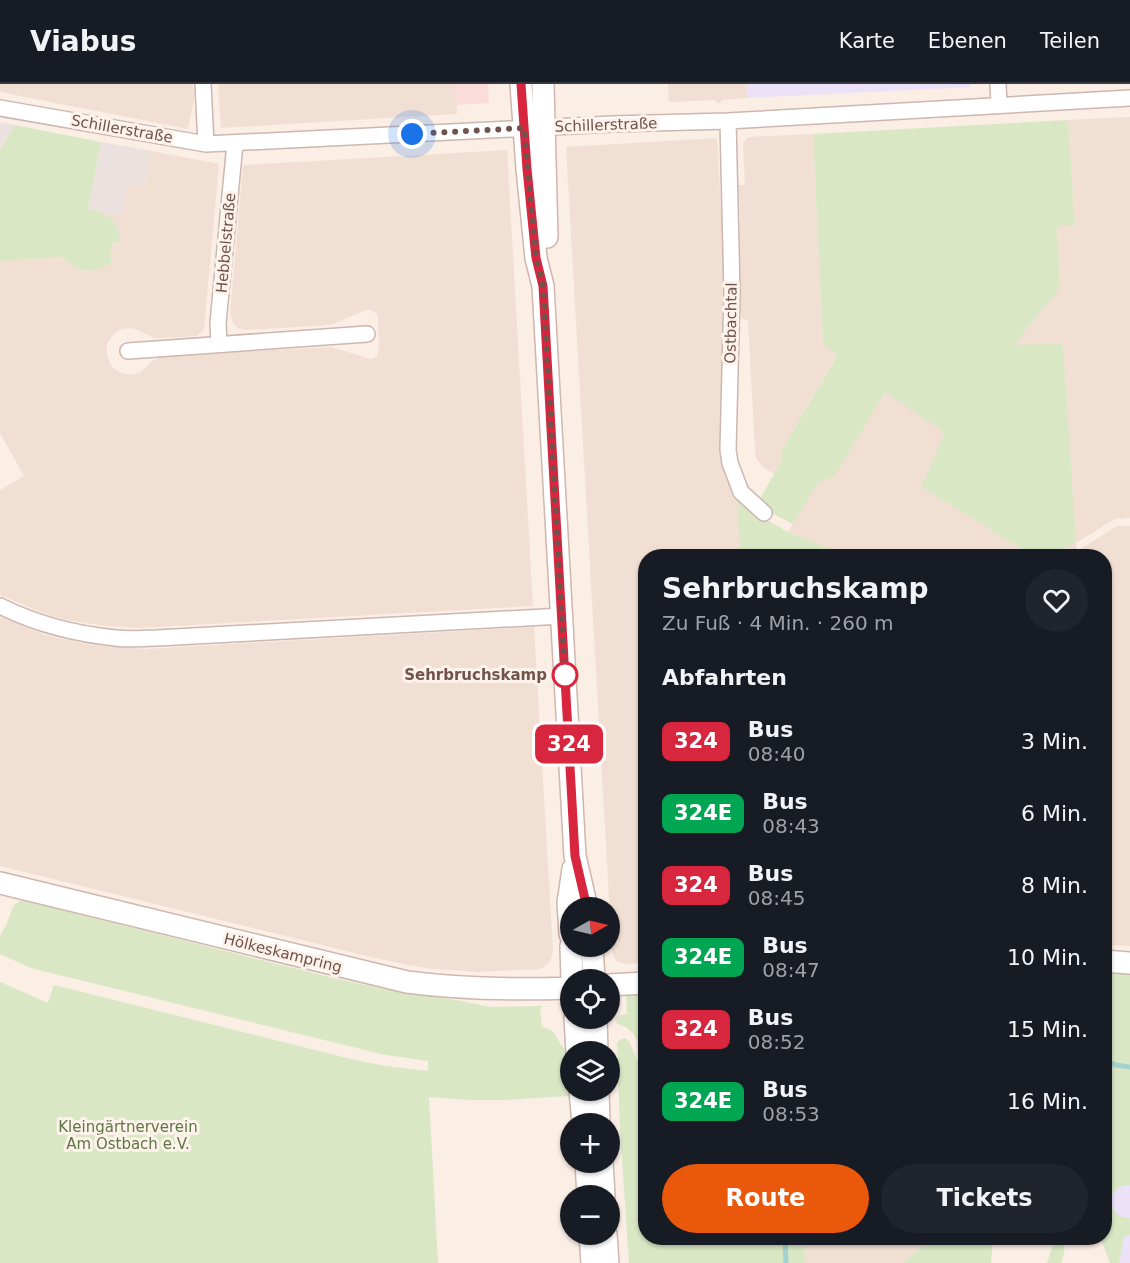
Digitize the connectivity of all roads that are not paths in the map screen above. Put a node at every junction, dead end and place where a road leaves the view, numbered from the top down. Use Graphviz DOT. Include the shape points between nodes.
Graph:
graph roads {
  1 [pos="203,84"];
  2 [pos="521,84"];
  3 [pos="543,84"];
  4 [pos="998,84"];
  5 [pos="1130,98"];
  6 [pos="999,105"];
  7 [pos="0,108"];
  8 [pos="728,121"];
  9 [pos="534,128"];
  10 [pos="235,143"];
  11 [pos="206,144"];
  12 [pos="367,334"];
  13 [pos="219,344"];
  14 [pos="128,351"];
  15 [pos="764,513"];
  16 [pos="0,606"];
  17 [pos="562,616"];
  18 [pos="575,856"];
  19 [pos="0,883"];
  20 [pos="569,897"];
  21 [pos="584,897"];
  22 [pos="1112,962"];
  23 [pos="1130,963"];
  24 [pos="638,984"];
  25 [pos="620,985"];
  26 [pos="560,988"];
  27 [pos="591,1245"];
  28 [pos="607,1245"];
  29 [pos="592,1263"];
  30 [pos="608,1263"];
  1 -- 11 [label="street"];
  2 -- 9 [label="main road"];
  3 -- 9 [label="main road"];
  4 -- 6 [label="street"];
  5 -- 6 [label="street, Schillerstraße"];
  6 -- 8 [label="street, Schillerstraße"];
  7 -- 11 [label="street, Schillerstraße"];
  8 -- 9 [label="street, Schillerstraße"];
  8 -- 15 [label="street, Ostbachtal" via="732,293 728,450 741,492"];
  9 -- 10 [label="street, Schillerstraße"];
  9 -- 17 [label="main road" via="547,256 543,286"];
  10 -- 11 [label="street, Schillerstraße"];
  10 -- 13 [label="street, Hebbelstraße"];
  12 -- 13 [label="street"];
  13 -- 14 [label="street"];
  16 -- 17 [label="street" via="47,626 117,638"];
  17 -- 18 [label="main road"];
  18 -- 20 [label="main road"];
  18 -- 21 [label="main road"];
  19 -- 26 [label="main road, Hölkeskampring" via="407,982 454,987"];
  22 -- 23 [label="main road"];
  24 -- 25 [label="main road"];
  27 -- 29 [label="main road"];
  28 -- 30 [label="main road"];
}
